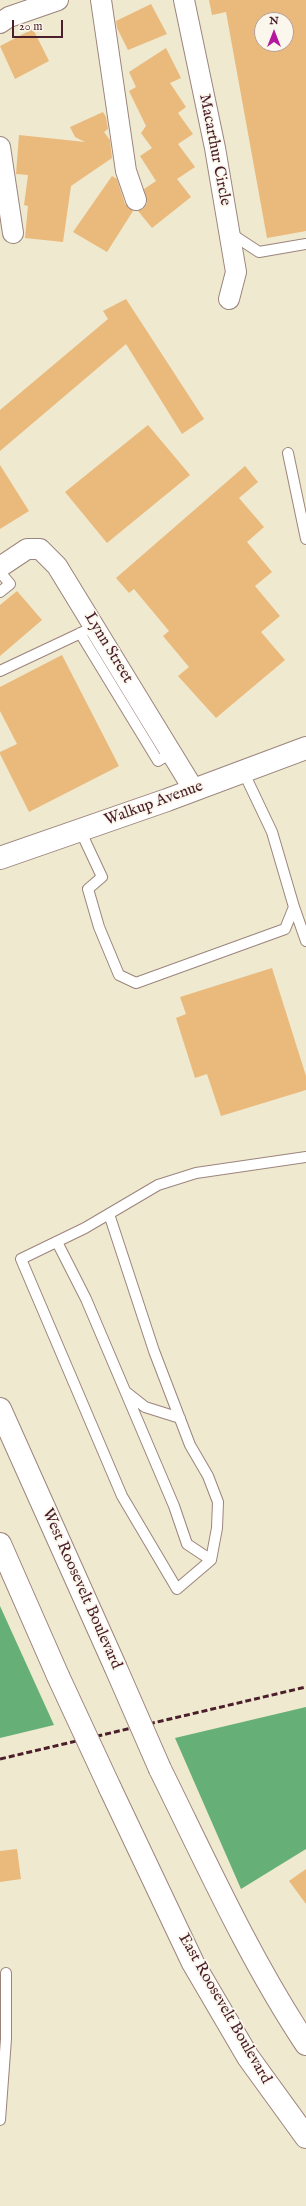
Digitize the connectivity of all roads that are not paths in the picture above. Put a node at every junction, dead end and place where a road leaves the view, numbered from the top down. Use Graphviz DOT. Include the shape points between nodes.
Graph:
graph roads {
  1 [pos="58,0"];
  2 [pos="101,0"];
  3 [pos="184,0"];
  4 [pos="0,23"];
  5 [pos="0,147"];
  6 [pos="136,200"];
  7 [pos="229,232"];
  8 [pos="13,233"];
  9 [pos="306,244"];
  10 [pos="229,299"];
  11 [pos="288,453"];
  12 [pos="306,539"];
  13 [pos="0,567"];
  14 [pos="0,572"];
  15 [pos="0,592"];
  16 [pos="87,630"];
  17 [pos="0,671"];
  18 [pos="306,748"];
  19 [pos="243,771"];
  20 [pos="194,790"];
  21 [pos="80,830"];
  22 [pos="0,858"];
  23 [pos="294,907"];
  24 [pos="306,941"];
  25 [pos="306,1157"];
  26 [pos="109,1214"];
  27 [pos="57,1242"];
  28 [pos="125,1390"];
  29 [pos="0,1409"];
  30 [pos="180,1418"];
  31 [pos="0,1544"];
  32 [pos="211,1560"];
  33 [pos="6,1973"];
  34 [pos="306,2044"];
  35 [pos="0,2120"];
  36 [pos="306,2137"];
  1 -- 4 [label="street" via="9,17"];
  2 -- 6 [label="street" via="126,170"];
  3 -- 7 [label="street, Macarthur Circle" via="215,148"];
  5 -- 8 [label="street"];
  7 -- 9 [label="lane" via="259,252"];
  7 -- 10 [label="street, Macarthur Circle" via="236,272"];
  11 -- 12 [label="lane"];
  13 -- 16 [label="street, Lynn Street" via="27,549 40,549 57,566"];
  14 -- 15 [label="lane" via="10,584"];
  16 -- 17 [label="lane"];
  16 -- 20 [label="street, Lynn Street"];
  18 -- 19 [label="main road, Walkup Avenue"];
  19 -- 20 [label="main road, Walkup Avenue"];
  19 -- 23 [label="lane" via="272,832"];
  20 -- 21 [label="main road, Walkup Avenue"];
  21 -- 22 [label="main road, Walkup Avenue"];
  21 -- 23 [label="lane" via="102,876 88,889 99,927 119,975 136,983 284,929"];
  23 -- 24 [label="lane"];
  25 -- 26 [label="lane" via="196,1174 158,1185"];
  26 -- 27 [label="lane"];
  26 -- 30 [label="lane" via="154,1351"];
  27 -- 28 [label="lane" via="86,1299"];
  27 -- 32 [label="lane" via="21,1259 122,1496 177,1589"];
  28 -- 30 [label="lane" via="145,1408"];
  28 -- 32 [label="lane" via="174,1506 187,1544"];
  29 -- 34 [label="main road, West Roosevelt Boulevard, bridge" via="160,1769 236,1924 286,2014"];
  30 -- 32 [label="lane" via="190,1445 208,1476 218,1502 217,1528"];
  31 -- 36 [label="main road, East Roosevelt Boulevard, bridge" via="58,1676 193,1963 248,2057"];
  33 -- 35 [label="lane" via="6,2039"];
}
